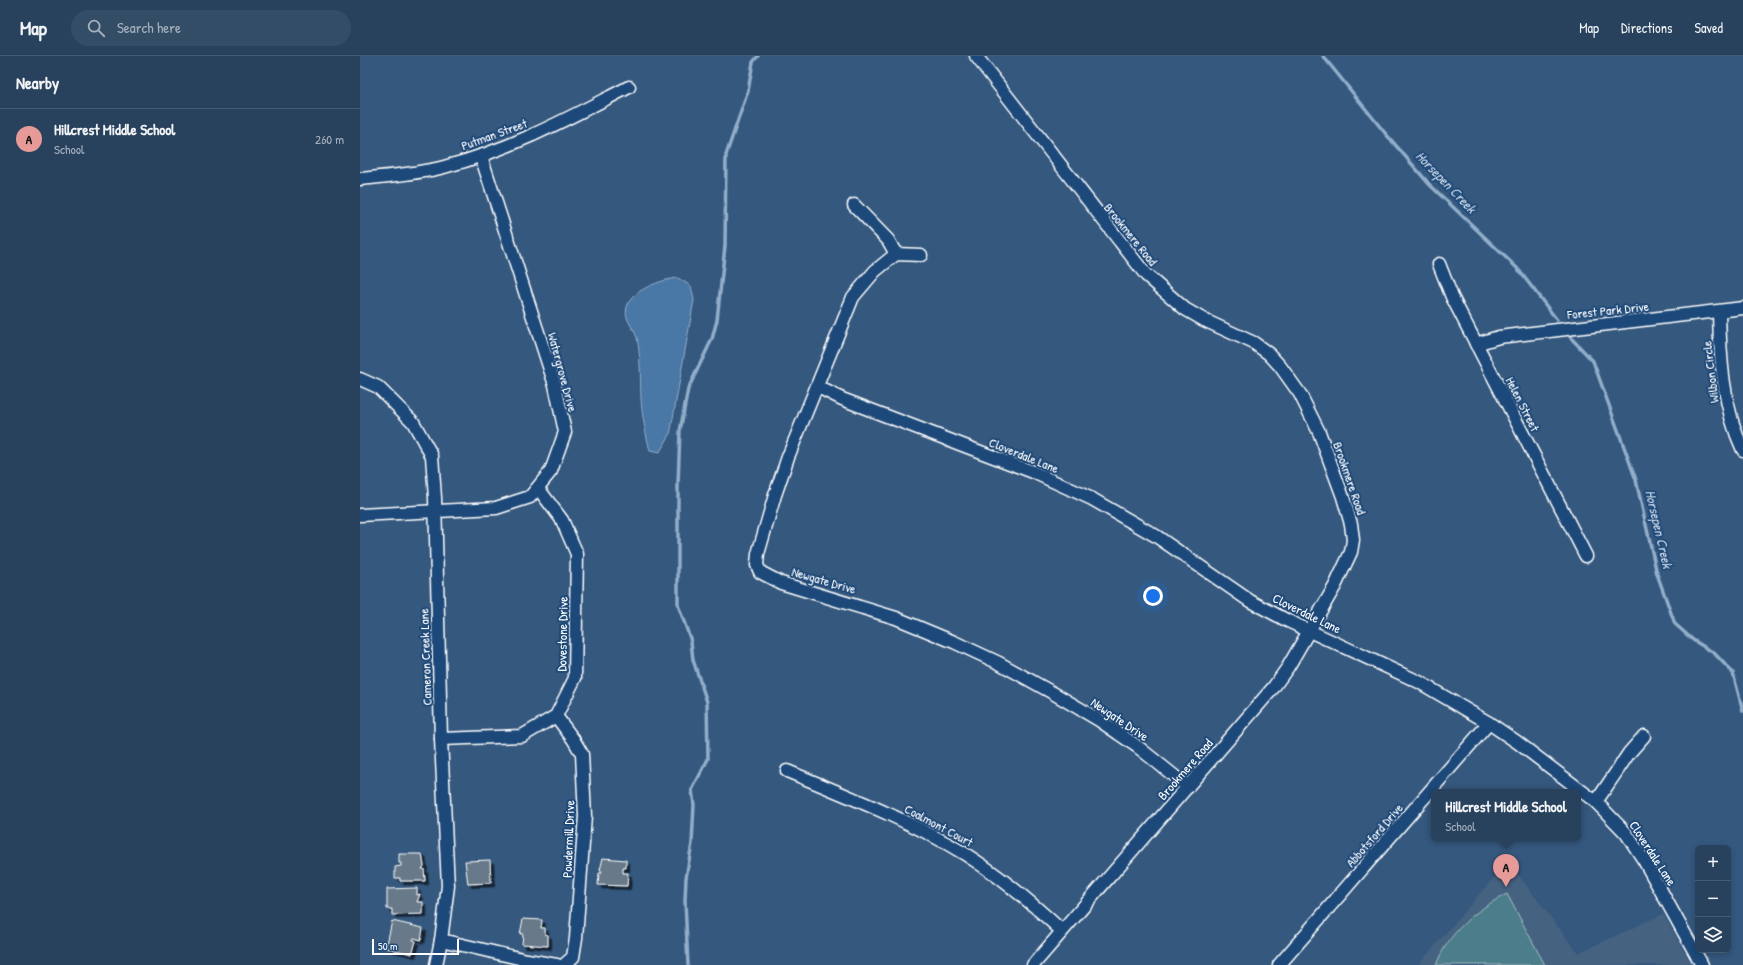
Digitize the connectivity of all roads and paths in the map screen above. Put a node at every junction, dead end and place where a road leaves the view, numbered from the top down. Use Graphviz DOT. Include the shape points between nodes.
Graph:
graph roads {
  1 [pos="976,56"];
  2 [pos="629,87"];
  3 [pos="481,156"];
  4 [pos="360,179"];
  5 [pos="854,205"];
  6 [pos="896,254"];
  7 [pos="921,255"];
  8 [pos="1439,264"];
  9 [pos="1743,308"];
  10 [pos="1719,312"];
  11 [pos="1476,344"];
  12 [pos="360,379"];
  13 [pos="818,387"];
  14 [pos="1743,450"];
  15 [pos="538,488"];
  16 [pos="435,510"];
  17 [pos="360,515"];
  18 [pos="1586,556"];
  19 [pos="1310,631"];
  20 [pos="556,716"];
  21 [pos="1489,723"];
  22 [pos="1644,736"];
  23 [pos="441,739"];
  24 [pos="787,771"];
  25 [pos="1188,787"];
  26 [pos="1432,789"];
  27 [pos="1579,789"];
  28 [pos="1431,790"];
  29 [pos="1581,791"];
  30 [pos="1596,802"];
  31 [pos="1062,931"];
  32 [pos="441,940"];
  33 [pos="436,965"];
  34 [pos="557,965"];
  35 [pos="564,965"];
  36 [pos="1033,965"];
  37 [pos="1279,965"];
  38 [pos="1702,965"];
  1 -- 19 [label="street, Brookmere Road" via="1146,275 1185,309 1254,343 1269,354 1300,394 1334,470 1353,533 1351,552"];
  2 -- 3 [label="street, Putman Street" via="544,131"];
  3 -- 4 [label="street, Putman Street" via="444,167"];
  3 -- 15 [label="street, Watergrove Drive" via="555,385 565,432 551,471"];
  5 -- 6 [label="street" via="888,240"];
  6 -- 7 [label="street"];
  6 -- 13 [label="street, Newgate Drive" via="875,271 853,297 845,311"];
  8 -- 11 [label="street, Helen Street" via="1452,297"];
  9 -- 10 [label="street, Forest Park Drive"];
  10 -- 11 [label="street, Forest Park Drive" via="1542,331 1499,337"];
  10 -- 14 [label="street, Wilbon Circle" via="1726,395 1736,435"];
  11 -- 18 [label="street, Helen Street"];
  12 -- 16 [label="street, Cameron Creek Lane" via="378,388 413,422 432,456"];
  13 -- 19 [label="street, Cloverdale Lane" via="842,399 1033,472 1092,499 1156,536 1250,601"];
  13 -- 25 [label="street, Newgate Drive" via="788,457 772,503 758,554 757,565 760,572 781,582 896,618 999,663 1099,720"];
  15 -- 16 [label="street, Watergrove Drive" via="530,497 496,508"];
  15 -- 20 [label="street, Dovestone Drive" via="562,520 577,554 576,678"];
  16 -- 17 [label="street, Watergrove Drive"];
  16 -- 23 [label="street, Cameron Creek Lane"];
  19 -- 21 [label="street, Cloverdale Lane" via="1419,682"];
  19 -- 25 [label="street, Brookmere Road" via="1273,688"];
  20 -- 23 [label="street" via="522,736"];
  20 -- 35 [label="street, Powdermill Drive" via="582,754 585,816 576,938 573,957"];
  21 -- 26 [label="street, Abbotsford Drive"];
  21 -- 27 [label="street, Cloverdale Lane"];
  22 -- 30 [label="street" via="1629,753"];
  23 -- 32 [label="street, Cameron Creek Lane" via="448,886"];
  24 -- 31 [label="street, Coalmont Court" via="885,812 955,848 1034,905"];
  25 -- 31 [label="street, Brookmere Road"];
  28 -- 37 [label="street, Abbotsford Drive"];
  29 -- 30 [label="street, Cloverdale Lane"];
  30 -- 38 [label="street, Cloverdale Lane" via="1626,833 1645,862"];
  31 -- 36 [label="street, Brookmere Road"];
  32 -- 33 [label="street, Cameron Creek Lane"];
  32 -- 34 [label="street"];
}
